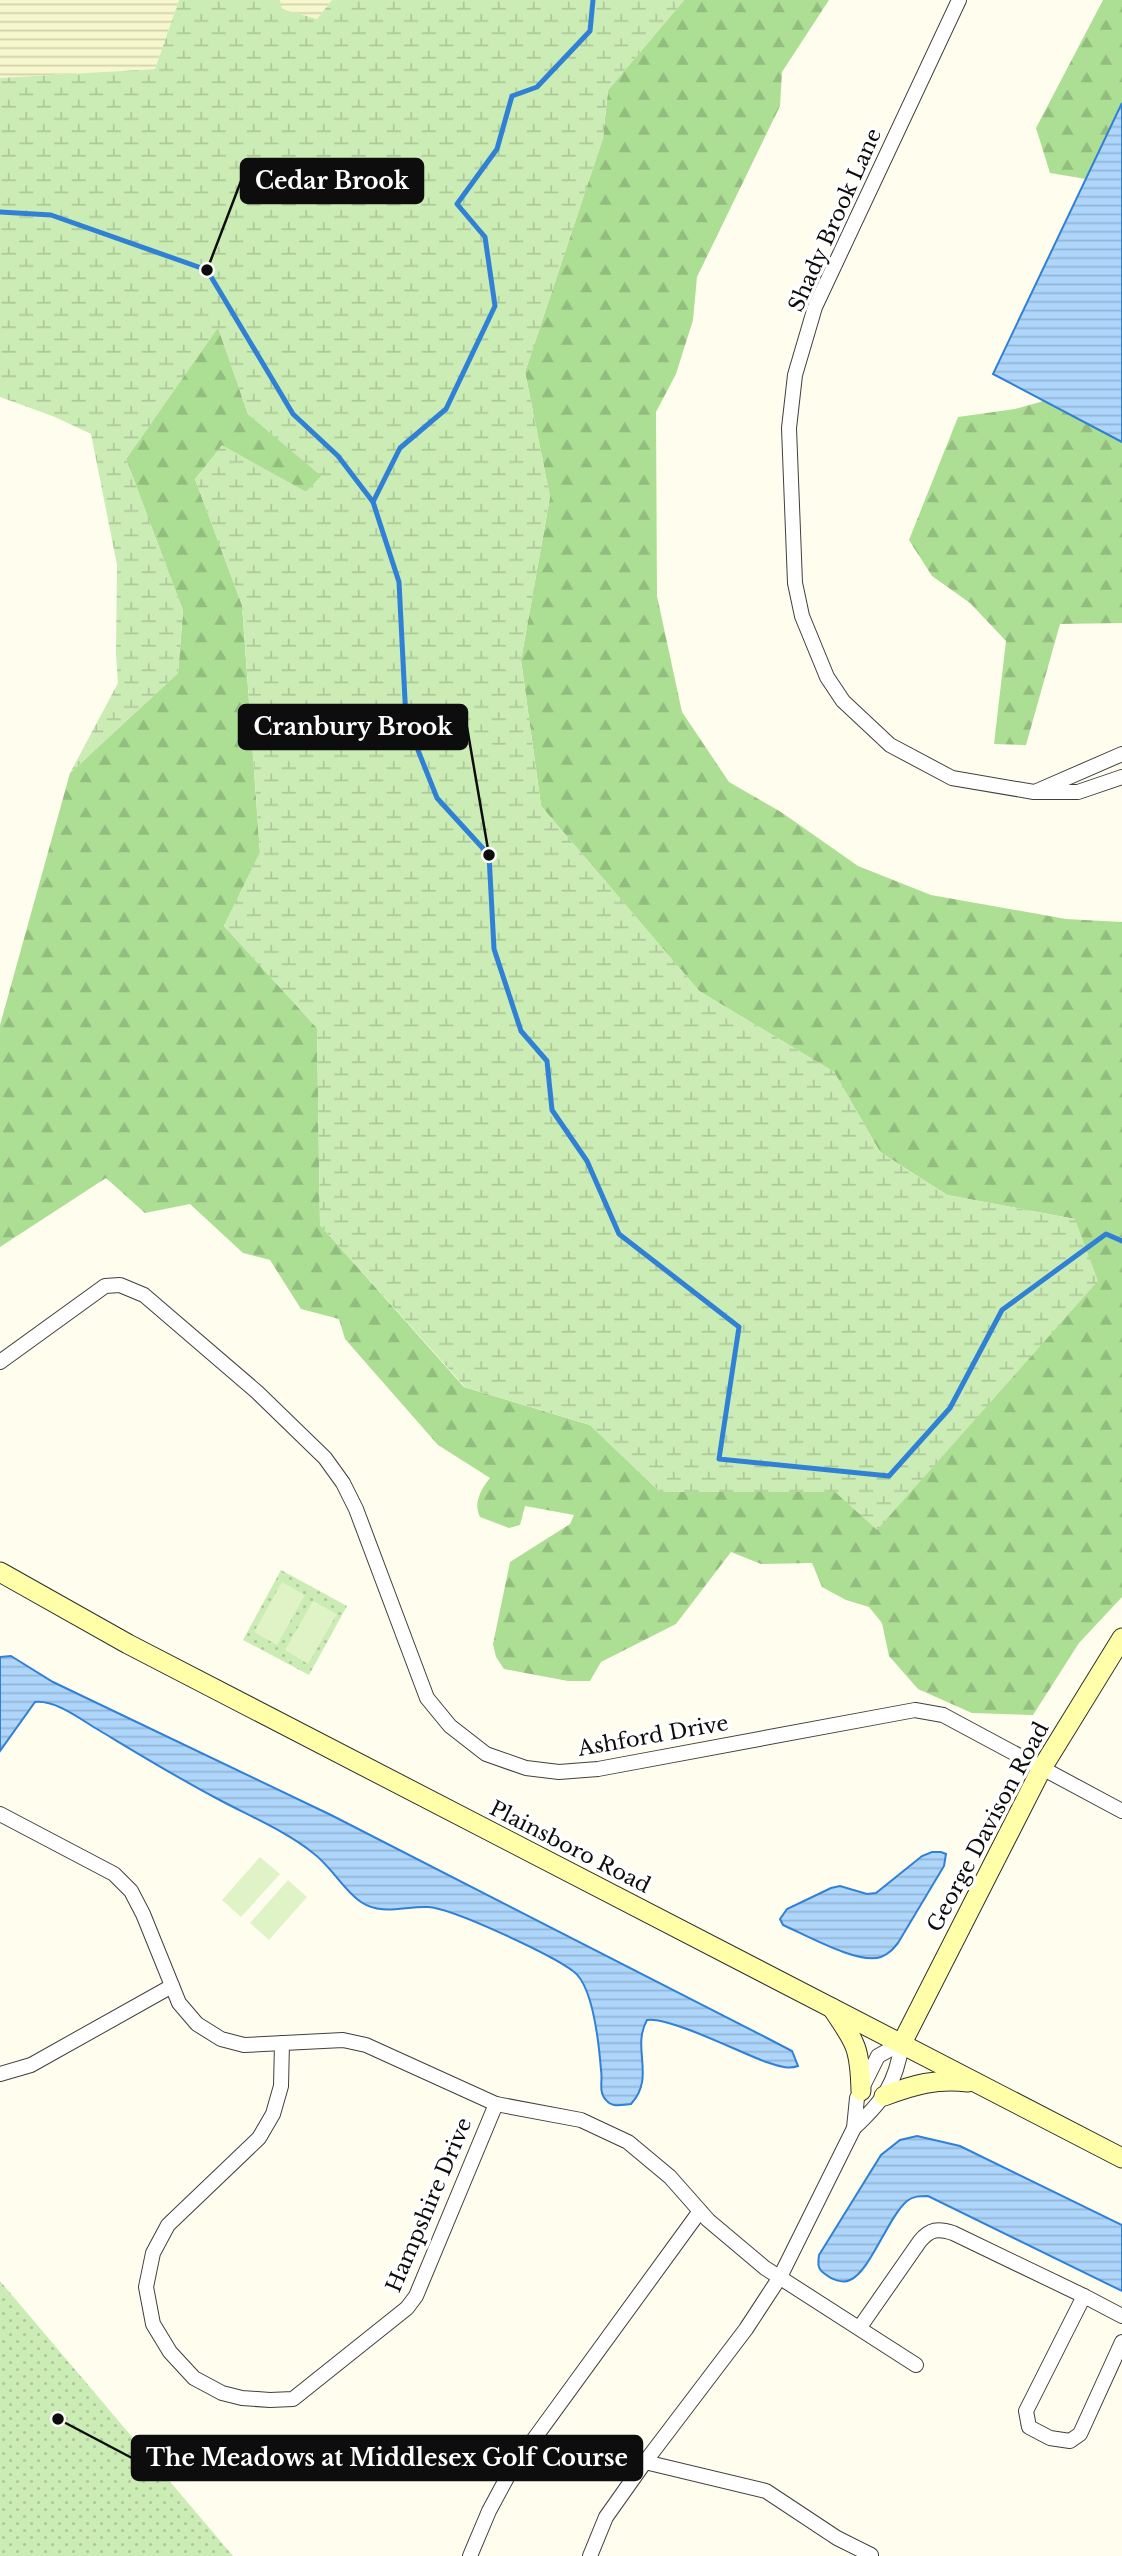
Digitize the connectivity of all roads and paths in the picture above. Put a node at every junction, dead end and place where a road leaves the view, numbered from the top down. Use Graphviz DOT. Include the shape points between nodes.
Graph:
graph roads {
  1 [pos="959,0"];
  2 [pos="1122,754"];
  3 [pos="1122,777"];
  4 [pos="1034,792"];
  5 [pos="0,1362"];
  6 [pos="0,1572"];
  7 [pos="1122,1638"];
  8 [pos="1042,1768"];
  9 [pos="1122,1811"];
  10 [pos="0,1814"];
  11 [pos="172,1986"];
  12 [pos="832,2007"];
  13 [pos="282,2043"];
  14 [pos="902,2043"];
  15 [pos="0,2074"];
  16 [pos="977,2083"];
  17 [pos="861,2091"];
  18 [pos="884,2096"];
  19 [pos="495,2104"];
  20 [pos="854,2128"];
  21 [pos="1122,2158"];
  22 [pos="700,2211"];
  23 [pos="780,2277"];
  24 [pos="1084,2296"];
  25 [pos="1122,2316"];
  26 [pos="860,2327"];
  27 [pos="1122,2342"];
  28 [pos="916,2365"];
  29 [pos="645,2462"];
  30 [pos="470,2556"];
  31 [pos="590,2556"];
  32 [pos="872,2556"];
  1 -- 4 [label="street, Shady Brook Lane" via="816,307 795,375 789,428 795,583 802,616 827,677 843,701 890,745 952,778"];
  2 -- 4 [label="street"];
  3 -- 4 [label="street, Shady Brook Lane" via="1078,792"];
  5 -- 8 [label="street, Ashford Drive" via="105,1286 120,1285 144,1295 257,1392 325,1458 356,1509 427,1698 450,1726 485,1754 537,1770 598,1769 915,1710 943,1715"];
  6 -- 12 [label="street, Plainsboro Road" via="128,1644"];
  7 -- 8 [label="street, George Davison Road"];
  8 -- 9 [label="street, Ashford Drive"];
  8 -- 14 [label="street, George Davison Road"];
  10 -- 11 [label="street, Hampshire Drive" via="114,1874 131,1891"];
  11 -- 13 [label="street, Hampshire Drive" via="197,2024 221,2039 244,2045"];
  11 -- 15 [label="street" via="31,2065"];
  12 -- 14 [label="street, Plainsboro Road"];
  12 -- 17 [label="street" via="855,2041"];
  13 -- 19 [label="street, Hampshire Drive" via="343,2040 366,2045"];
  13 -- 19 [label="street, Hampshire Drive" via="281,2086 273,2114 259,2138 169,2225 153,2253 146,2287 153,2324 170,2351 194,2378 232,2395 293,2399 407,2308 416,2296"];
  14 -- 16 [label="street, Plainsboro Road"];
  14 -- 17 [label="street" via="878,2056"];
  14 -- 18 [label="street" via="899,2067"];
  16 -- 18 [label="street" via="947,2079"];
  16 -- 21 [label="street, Plainsboro Road"];
  17 -- 20 [label="street"];
  18 -- 20 [label="street"];
  19 -- 22 [label="street, Hampshire Drive" via="580,2120 628,2142 670,2177"];
  20 -- 23 [label="street"];
  22 -- 23 [label="street, Hampshire Drive"];
  22 -- 30 [label="street" via="510,2472"];
  23 -- 26 [label="street, Hampshire Drive"];
  23 -- 29 [label="street"];
  24 -- 25 [label="street"];
  24 -- 26 [label="street" via="953,2233 932,2230"];
  24 -- 27 [label="street" via="1026,2411 1029,2427 1050,2438 1070,2441 1080,2434"];
  26 -- 28 [label="street, Hampshire Drive"];
  29 -- 31 [label="street" via="606,2517"];
  29 -- 32 [label="street" via="766,2491"];
}
